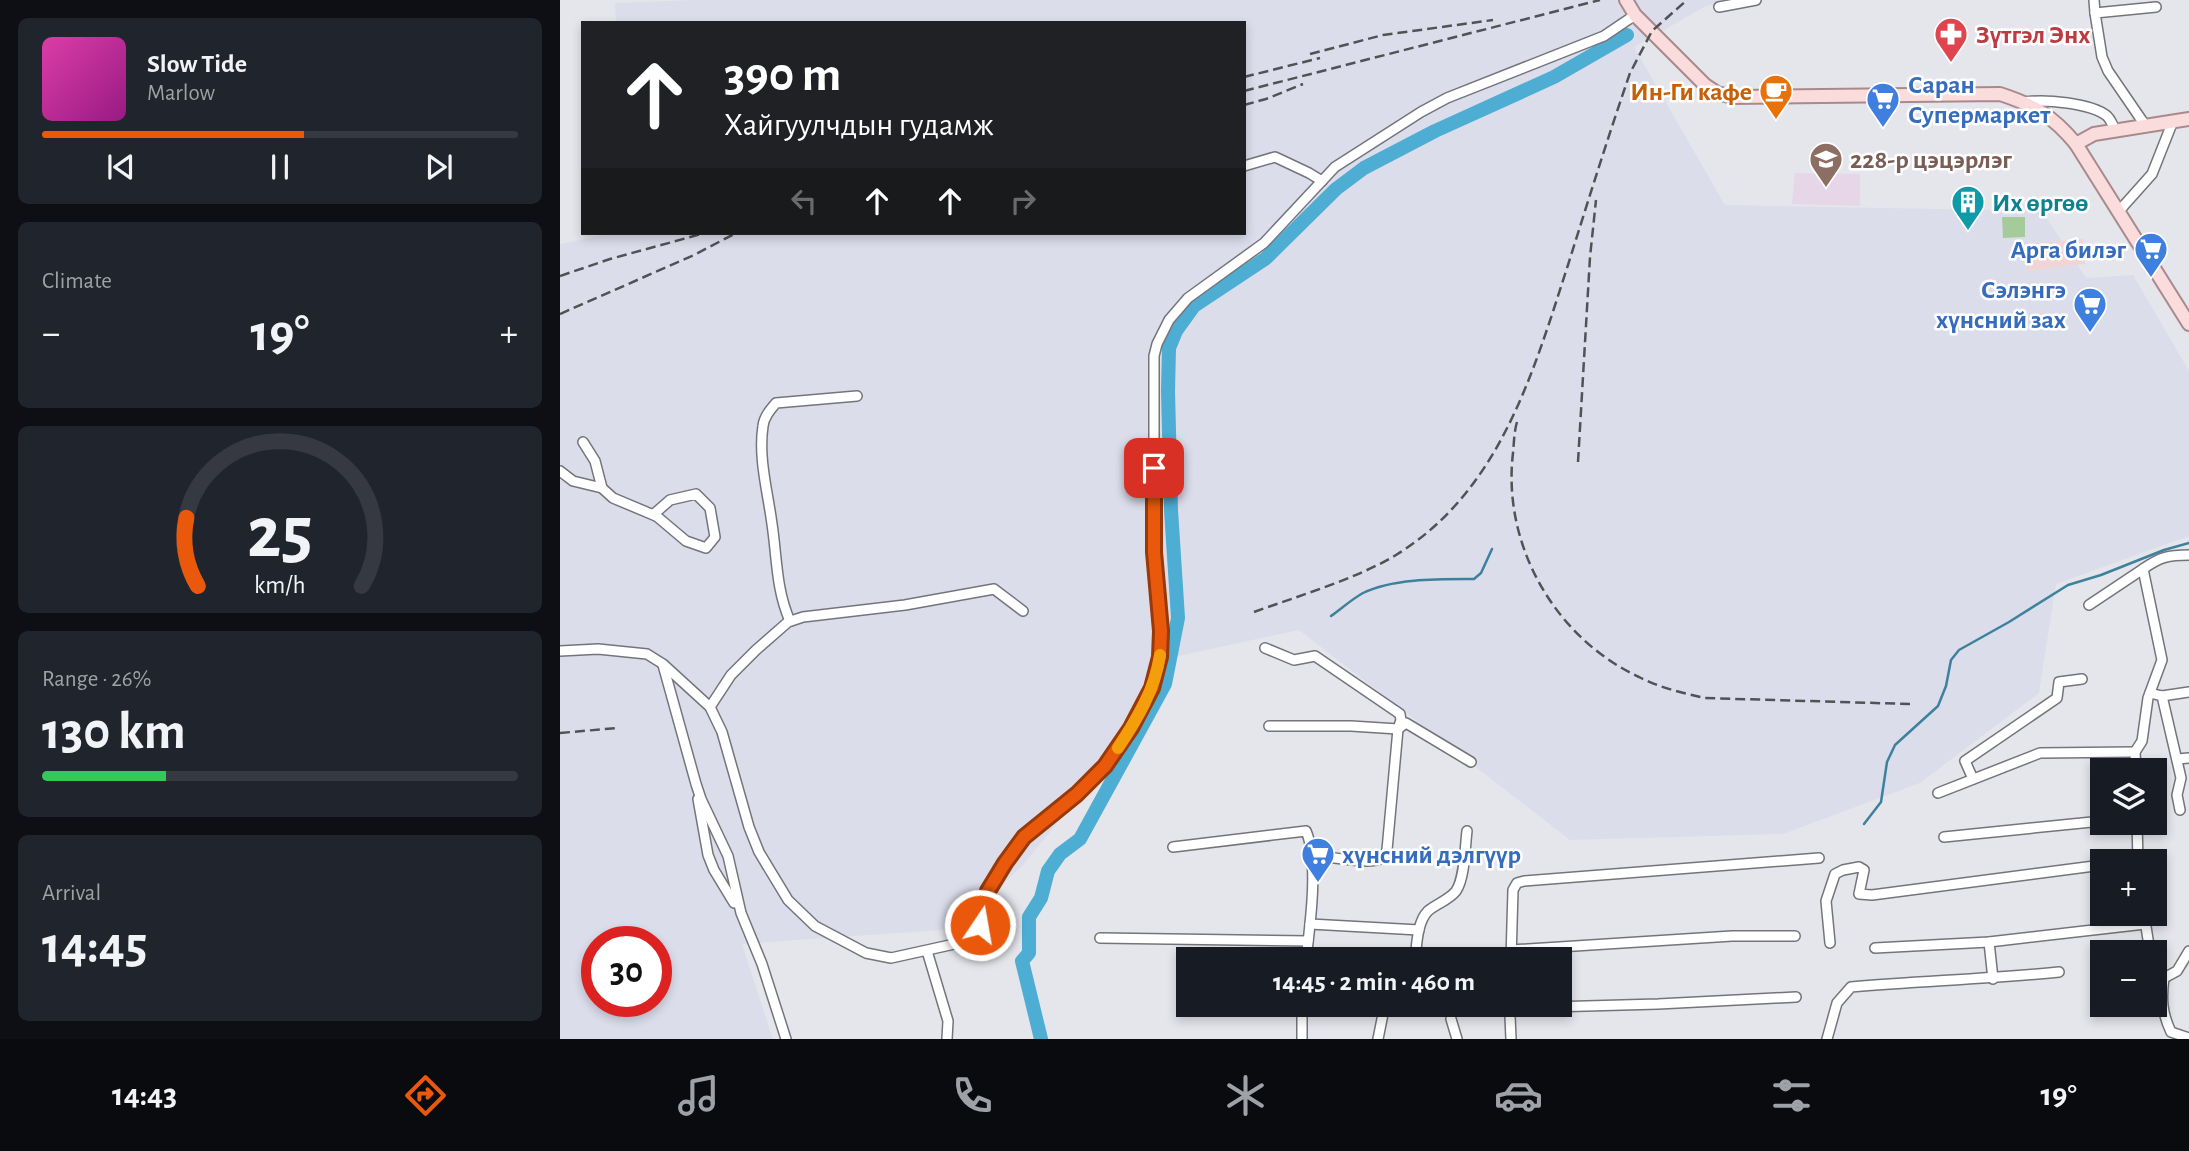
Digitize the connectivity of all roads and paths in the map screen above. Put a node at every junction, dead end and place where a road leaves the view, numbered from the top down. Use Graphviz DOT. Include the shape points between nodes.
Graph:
graph roads {
  1 [pos="1626,0"];
  2 [pos="1756,0"];
  3 [pos="2094,0"];
  4 [pos="1718,7"];
  5 [pos="2156,7"];
  6 [pos="2095,13"];
  7 [pos="1635,15"];
  8 [pos="2025,102"];
  9 [pos="2189,120"];
  10 [pos="2173,121"];
  11 [pos="2145,125"];
  12 [pos="2115,130"];
  13 [pos="2076,144"];
  14 [pos="1246,165"];
  15 [pos="1322,181"];
  16 [pos="2119,211"];
  17 [pos="2184,307"];
  18 [pos="2189,324"];
  19 [pos="857,396"];
  20 [pos="583,442"];
  21 [pos="560,471"];
  22 [pos="602,488"];
  23 [pos="656,516"];
  24 [pos="2189,555"];
  25 [pos="2143,569"];
  26 [pos="2089,605"];
  27 [pos="1023,611"];
  28 [pos="790,621"];
  29 [pos="1265,648"];
  30 [pos="560,651"];
  31 [pos="663,664"];
  32 [pos="2082,679"];
  33 [pos="2189,692"];
  34 [pos="2150,694"];
  35 [pos="2162,696"];
  36 [pos="710,707"];
  37 [pos="1269,726"];
  38 [pos="1398,729"];
  39 [pos="2135,752"];
  40 [pos="2135,758"];
  41 [pos="2189,758"];
  42 [pos="2177,759"];
  43 [pos="1471,762"];
  44 [pos="1973,779"];
  45 [pos="696,784"];
  46 [pos="1938,793"];
  47 [pos="2180,810"];
  48 [pos="2090,822"];
  49 [pos="1466,831"];
  50 [pos="1944,837"];
  51 [pos="1173,847"];
  52 [pos="1311,857"];
  53 [pos="1819,858"];
  54 [pos="2090,867"];
  55 [pos="741,913"];
  56 [pos="1310,924"];
  57 [pos="2098,926"];
  58 [pos="1419,930"];
  59 [pos="1795,936"];
  60 [pos="1100,938"];
  61 [pos="1308,940"];
  62 [pos="1989,942"];
  63 [pos="1830,943"];
  64 [pos="1307,947"];
  65 [pos="1417,947"];
  66 [pos="1511,947"];
  67 [pos="1875,948"];
  68 [pos="1572,949"];
  69 [pos="927,951"];
  70 [pos="2189,951"];
  71 [pos="2059,972"];
  72 [pos="2167,976"];
  73 [pos="1993,979"];
  74 [pos="1796,997"];
  75 [pos="1572,1005"];
  76 [pos="1302,1017"];
  77 [pos="1382,1017"];
  78 [pos="1510,1017"];
  79 [pos="2164,1017"];
  80 [pos="1451,1019"];
  81 [pos="2167,1036"];
  82 [pos="2189,1038"];
  83 [pos="786,1039"];
  84 [pos="947,1039"];
  85 [pos="1302,1039"];
  86 [pos="1378,1039"];
  87 [pos="1457,1039"];
  88 [pos="1511,1039"];
  89 [pos="1827,1039"];
  1 -- 7 [label="main road"];
  2 -- 4 [label="street"];
  3 -- 6 [label="street"];
  5 -- 6 [label="street"];
  6 -- 11 [label="street" via="2108,71"];
  7 -- 8 [label="main road" via="1705,85 1732,97 2000,94"];
  7 -- 15 [label="street" via="1594,41 1438,102 1335,167"];
  8 -- 12 [label="street" via="2050,100 2101,112"];
  8 -- 13 [label="main road" via="2062,127"];
  9 -- 10 [label="main road"];
  10 -- 11 [label="main road"];
  10 -- 16 [label="street" via="2152,174"];
  11 -- 12 [label="main road"];
  12 -- 13 [label="main road"];
  13 -- 16 [label="main road"];
  14 -- 15 [label="street" via="1275,157"];
  15 -- 69 [label="street" via="1264,243 1188,298 1157,344 1154,552 1161,631 1152,688 1131,728 1094,778 1024,837 1005,863 988,891 976,935"];
  16 -- 17 [label="main road"];
  17 -- 18 [label="main road"];
  19 -- 28 [label="street" via="776,403 762,425 777,575"];
  20 -- 22 [label="street" via="596,461"];
  21 -- 22 [label="street" via="573,481"];
  22 -- 23 [label="street" via="613,498"];
  23 -- 23 [label="street" via="670,500 696,494 710,508 715,537 706,548 686,541"];
  24 -- 25 [label="street" via="2157,559"];
  25 -- 26 [label="street"];
  25 -- 34 [label="street" via="2162,660"];
  27 -- 28 [label="street" via="994,589"];
  28 -- 36 [label="street" via="731,675"];
  29 -- 38 [label="street" via="1294,660 1315,656 1400,715"];
  30 -- 31 [label="street" via="647,654"];
  31 -- 36 [label="street"];
  31 -- 45 [label="street"];
  32 -- 44 [label="street" via="2059,682 2057,698 1965,761"];
  33 -- 35 [label="street"];
  34 -- 35 [label="street"];
  34 -- 39 [label="street" via="2142,741"];
  35 -- 42 [label="street"];
  36 -- 69 [label="street" via="759,852 795,908 815,926 866,953 891,958"];
  37 -- 38 [label="street"];
  38 -- 43 [label="street" via="1406,723"];
  38 -- 52 [label="street" via="1384,856 1379,860"];
  39 -- 40 [label="street"];
  39 -- 44 [label="street" via="2040,753"];
  41 -- 42 [label="street"];
  42 -- 47 [label="street"];
  44 -- 46 [label="street"];
  45 -- 55 [label="street" via="728,856"];
  45 -- 55 [label="street" via="708,855"];
  48 -- 50 [label="street"];
  49 -- 58 [label="street" via="1456,891 1429,911"];
  51 -- 52 [label="street" via="1306,831"];
  52 -- 56 [label="street"];
  53 -- 66 [label="street" via="1517,883"];
  54 -- 63 [label="street" via="1872,895 1859,894 1864,870 1843,870 1835,874 1826,901"];
  55 -- 83 [label="street"];
  56 -- 58 [label="street"];
  56 -- 61 [label="street"];
  57 -- 62 [label="street"];
  58 -- 65 [label="street"];
  59 -- 68 [label="street" via="1732,936"];
  60 -- 61 [label="street"];
  61 -- 64 [label="street"];
  62 -- 67 [label="street"];
  62 -- 73 [label="street"];
  69 -- 84 [label="street" via="948,1021"];
  70 -- 72 [label="street" via="2177,971"];
  71 -- 73 [label="street"];
  73 -- 89 [label="street" via="1851,986 1837,1003"];
  74 -- 75 [label="street"];
  76 -- 85 [label="street"];
  77 -- 86 [label="street"];
  78 -- 88 [label="street"];
  79 -- 81 [label="street"];
  80 -- 87 [label="street"];
  81 -- 82 [label="street"];
}
